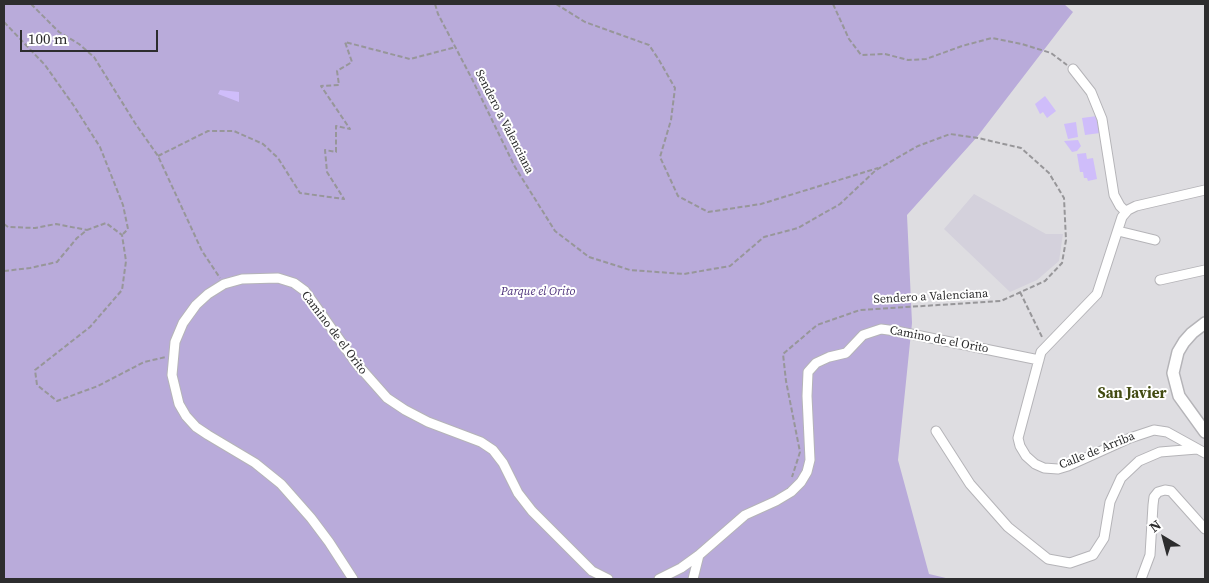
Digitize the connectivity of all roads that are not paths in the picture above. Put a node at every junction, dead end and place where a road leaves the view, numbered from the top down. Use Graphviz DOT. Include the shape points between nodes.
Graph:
graph roads {
  1 [pos="1073,69"];
  2 [pos="1205,190"];
  3 [pos="1126,212"];
  4 [pos="1118,230"];
  5 [pos="1155,240"];
  6 [pos="1205,270"];
  7 [pos="1160,280"];
  8 [pos="1205,323"];
  9 [pos="1039,360"];
  10 [pos="936,431"];
  11 [pos="1205,432"];
  12 [pos="1201,451"];
  13 [pos="1205,529"];
  14 [pos="699,555"];
  15 [pos="352,579"];
  16 [pos="608,579"];
  17 [pos="659,579"];
  18 [pos="693,579"];
  19 [pos="1141,579"];
  1 -- 3 [label="street" via="1091,92 1102,119 1114,195"];
  2 -- 3 [label="street" via="1136,206"];
  3 -- 4 [label="street"];
  4 -- 5 [label="street"];
  4 -- 9 [label="street, Calle de Arriba" via="1096,294 1046,346"];
  6 -- 7 [label="street"];
  8 -- 11 [label="street" via="1184,342 1173,373 1179,396"];
  9 -- 12 [label="street, Calle de Arriba" via="1018,438 1026,456 1035,464 1058,469 1154,430 1167,432"];
  9 -- 14 [label="street, Camino de el Orito" via="896,331 881,329 863,335 846,353 816,363 808,372 810,460 801,482 776,501 745,515"];
  10 -- 12 [label="street" via="970,484 1008,527 1048,559 1070,563 1093,555 1104,538 1110,502 1121,478 1139,461 1160,452"];
  13 -- 19 [label="street" via="1172,491 1158,492 1154,497 1150,555"];
  14 -- 17 [label="street, Camino de el Orito"];
  14 -- 18 [label="street"];
  15 -- 16 [label="street, Camino de el Orito" via="325,536 281,484 208,435 186,416 179,404 172,375 175,342 183,323 196,306 224,284 242,279 278,278 306,291 356,364 387,398 412,414 493,450 532,511 592,571"];
}
